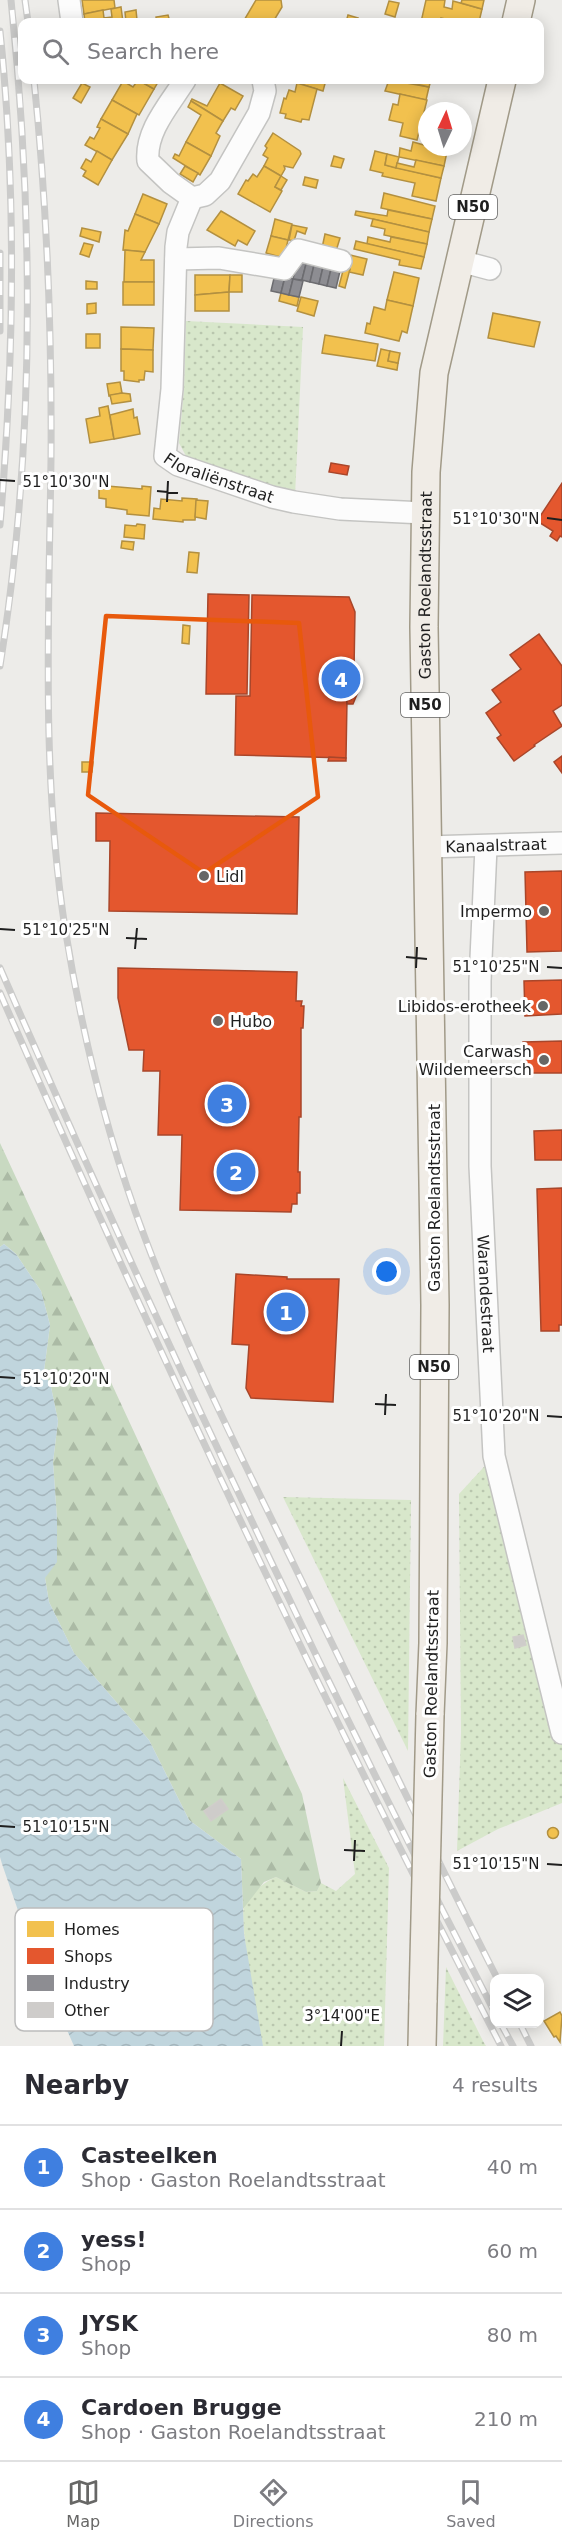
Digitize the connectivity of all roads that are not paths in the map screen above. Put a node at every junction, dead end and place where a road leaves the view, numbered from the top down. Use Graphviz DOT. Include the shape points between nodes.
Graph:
graph roads {
  1 [pos="69,0"];
  2 [pos="521,0"];
  3 [pos="71,18"];
  4 [pos="517,18"];
  5 [pos="182,84"];
  6 [pos="264,84"];
  7 [pos="501,84"];
  8 [pos="192,198"];
  9 [pos="176,259"];
  10 [pos="341,261"];
  11 [pos="460,261"];
  12 [pos="490,269"];
  13 [pos="424,513"];
  14 [pos="562,843"];
  15 [pos="428,847"];
  16 [pos="486,847"];
  17 [pos="562,1734"];
  18 [pos="422,2046"];
  1 -- 3 [label="street"];
  2 -- 4 [label="main road"];
  5 -- 8 [label="street" via="149,137 148,160"];
  6 -- 8 [label="street" via="264,102 220,181 205,195"];
  7 -- 11 [label="main road, Gaston Roelandtsstraat / N50"];
  8 -- 9 [label="street, Floraliënstraat" via="178,232"];
  9 -- 10 [label="street" via="219,258 277,269 284,268 298,250"];
  9 -- 13 [label="street, Floraliënstraat" via="172,389 165,456 178,465 272,497 340,508"];
  11 -- 12 [label="street"];
  11 -- 13 [label="main road, Gaston Roelandtsstraat / N50" via="434,373"];
  13 -- 15 [label="main road, Gaston Roelandtsstraat / N50"];
  14 -- 16 [label="street, Kanaalstraat"];
  15 -- 16 [label="street, Kanaalstraat"];
  15 -- 18 [label="main road, Gaston Roelandtsstraat / N50, bridge" via="435,1293 433,1643"];
  16 -- 17 [label="street, Warandestraat" via="480,981 480,1166 494,1456"];
}
